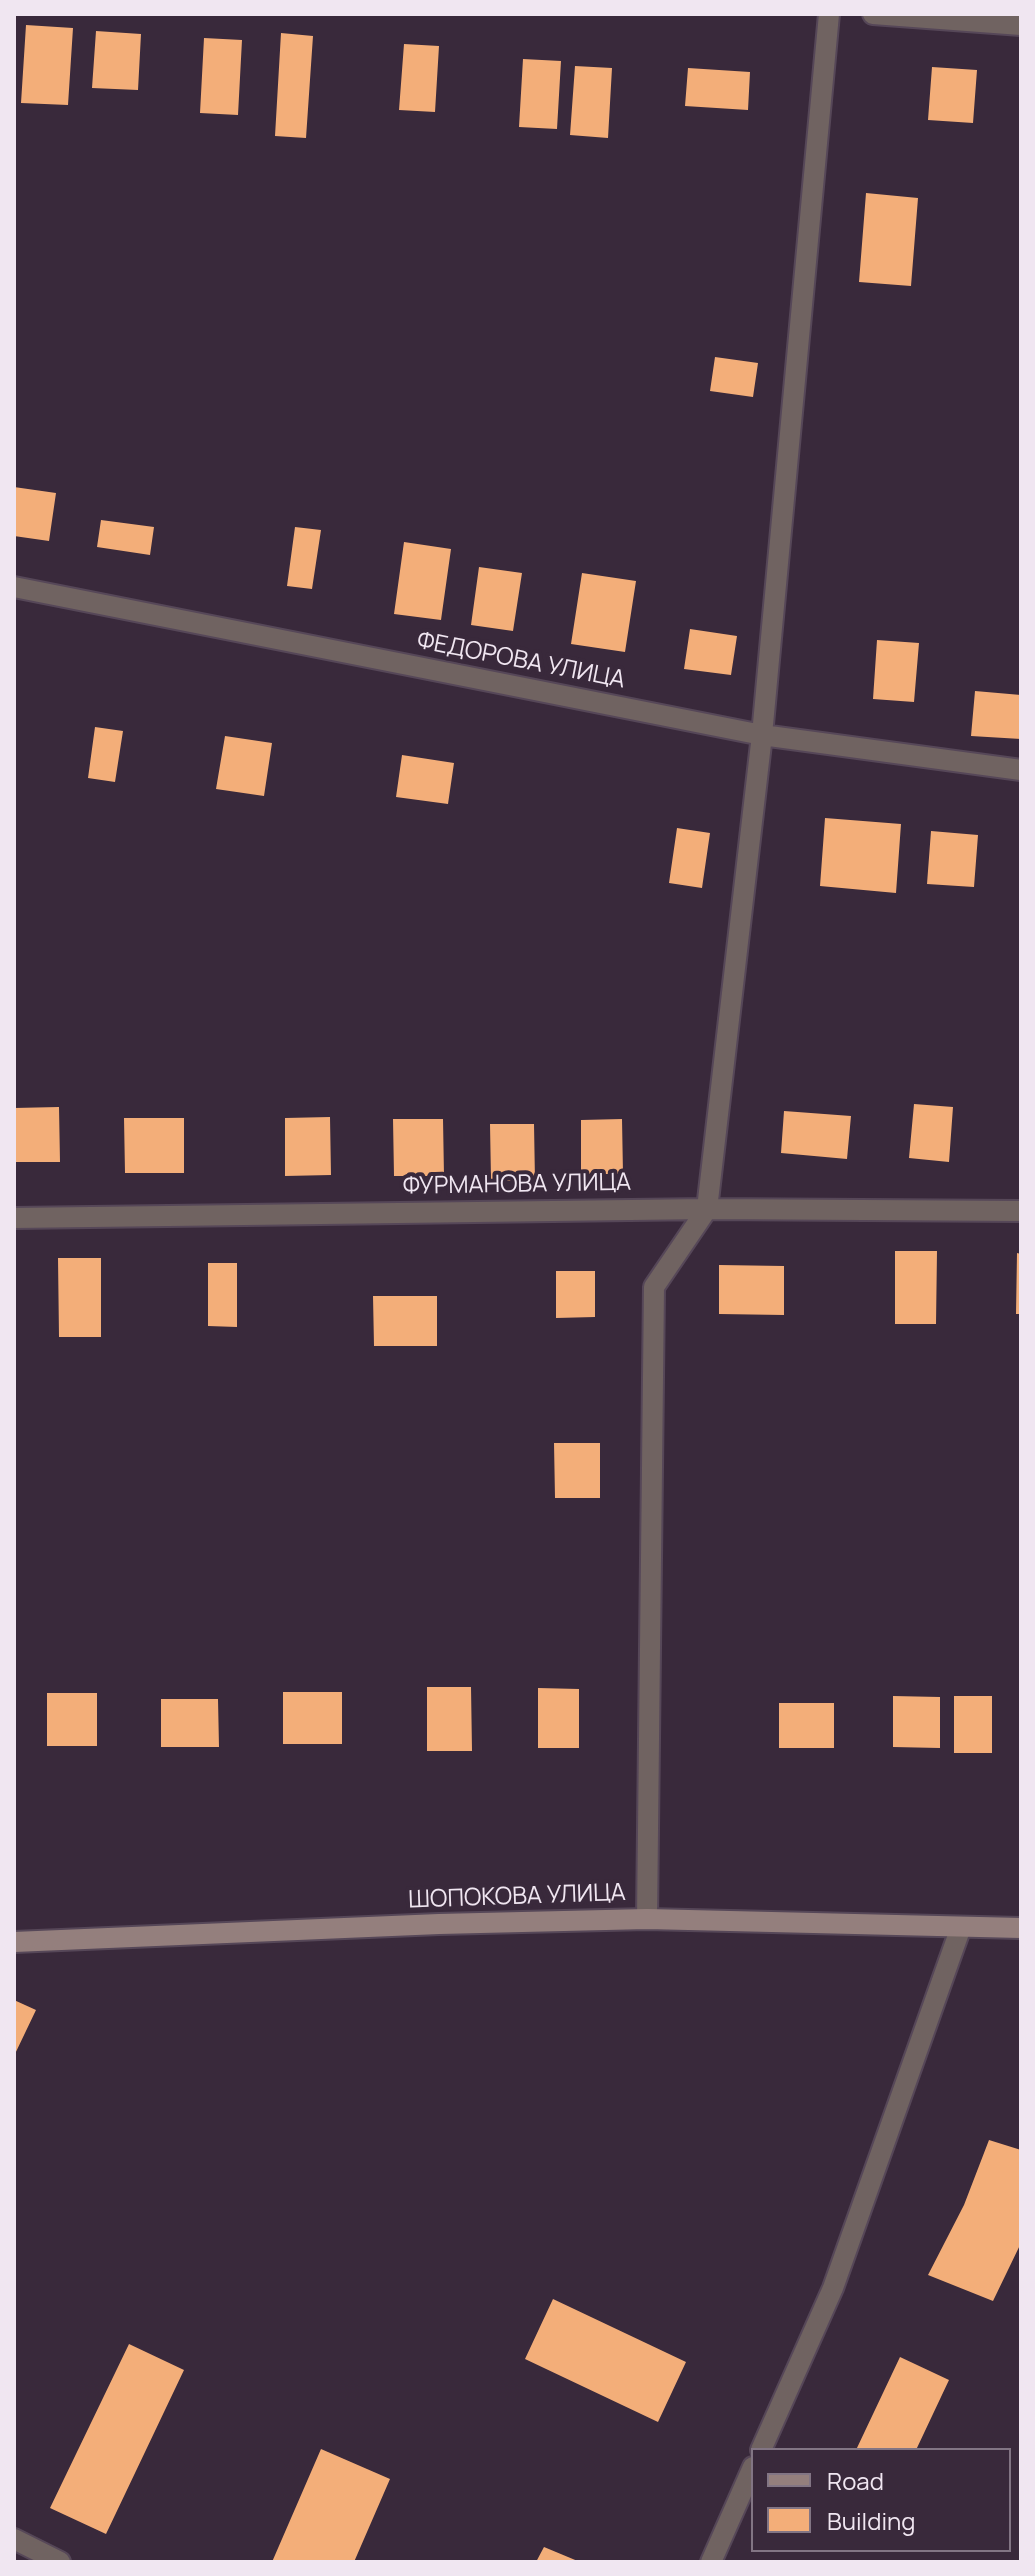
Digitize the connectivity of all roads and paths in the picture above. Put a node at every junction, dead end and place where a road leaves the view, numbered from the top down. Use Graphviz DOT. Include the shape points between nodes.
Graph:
graph roads {
  1 [pos="829,14"];
  2 [pos="873,14"];
  3 [pos="1021,25"];
  4 [pos="14,587"];
  5 [pos="762,735"];
  6 [pos="1021,770"];
  7 [pos="707,1209"];
  8 [pos="1021,1211"];
  9 [pos="14,1218"];
  10 [pos="647,1919"];
  11 [pos="961,1927"];
  12 [pos="1021,1928"];
  13 [pos="14,1942"];
  14 [pos="762,2448"];
  15 [pos="751,2472"];
  16 [pos="14,2539"];
  17 [pos="60,2562"];
  18 [pos="711,2562"];
  1 -- 5 [label="street"];
  2 -- 3 [label="street"];
  4 -- 5 [label="street, ФЕДОРОВА УЛИЦА"];
  5 -- 6 [label="street, ФЕДОРОВА УЛИЦА"];
  5 -- 7 [label="street"];
  7 -- 8 [label="street, ФУРМАНОВА УЛИЦА"];
  7 -- 9 [label="street, ФУРМАНОВА УЛИЦА"];
  7 -- 10 [label="street" via="654,1287"];
  10 -- 11 [label="street, ШОПОКОВА УЛИЦА"];
  10 -- 13 [label="street, ШОПОКОВА УЛИЦА"];
  11 -- 12 [label="street, ШОПОКОВА УЛИЦА"];
  11 -- 14 [label="street" via="833,2288"];
  15 -- 18 [label="street"];
  16 -- 17 [label="street"];
}
